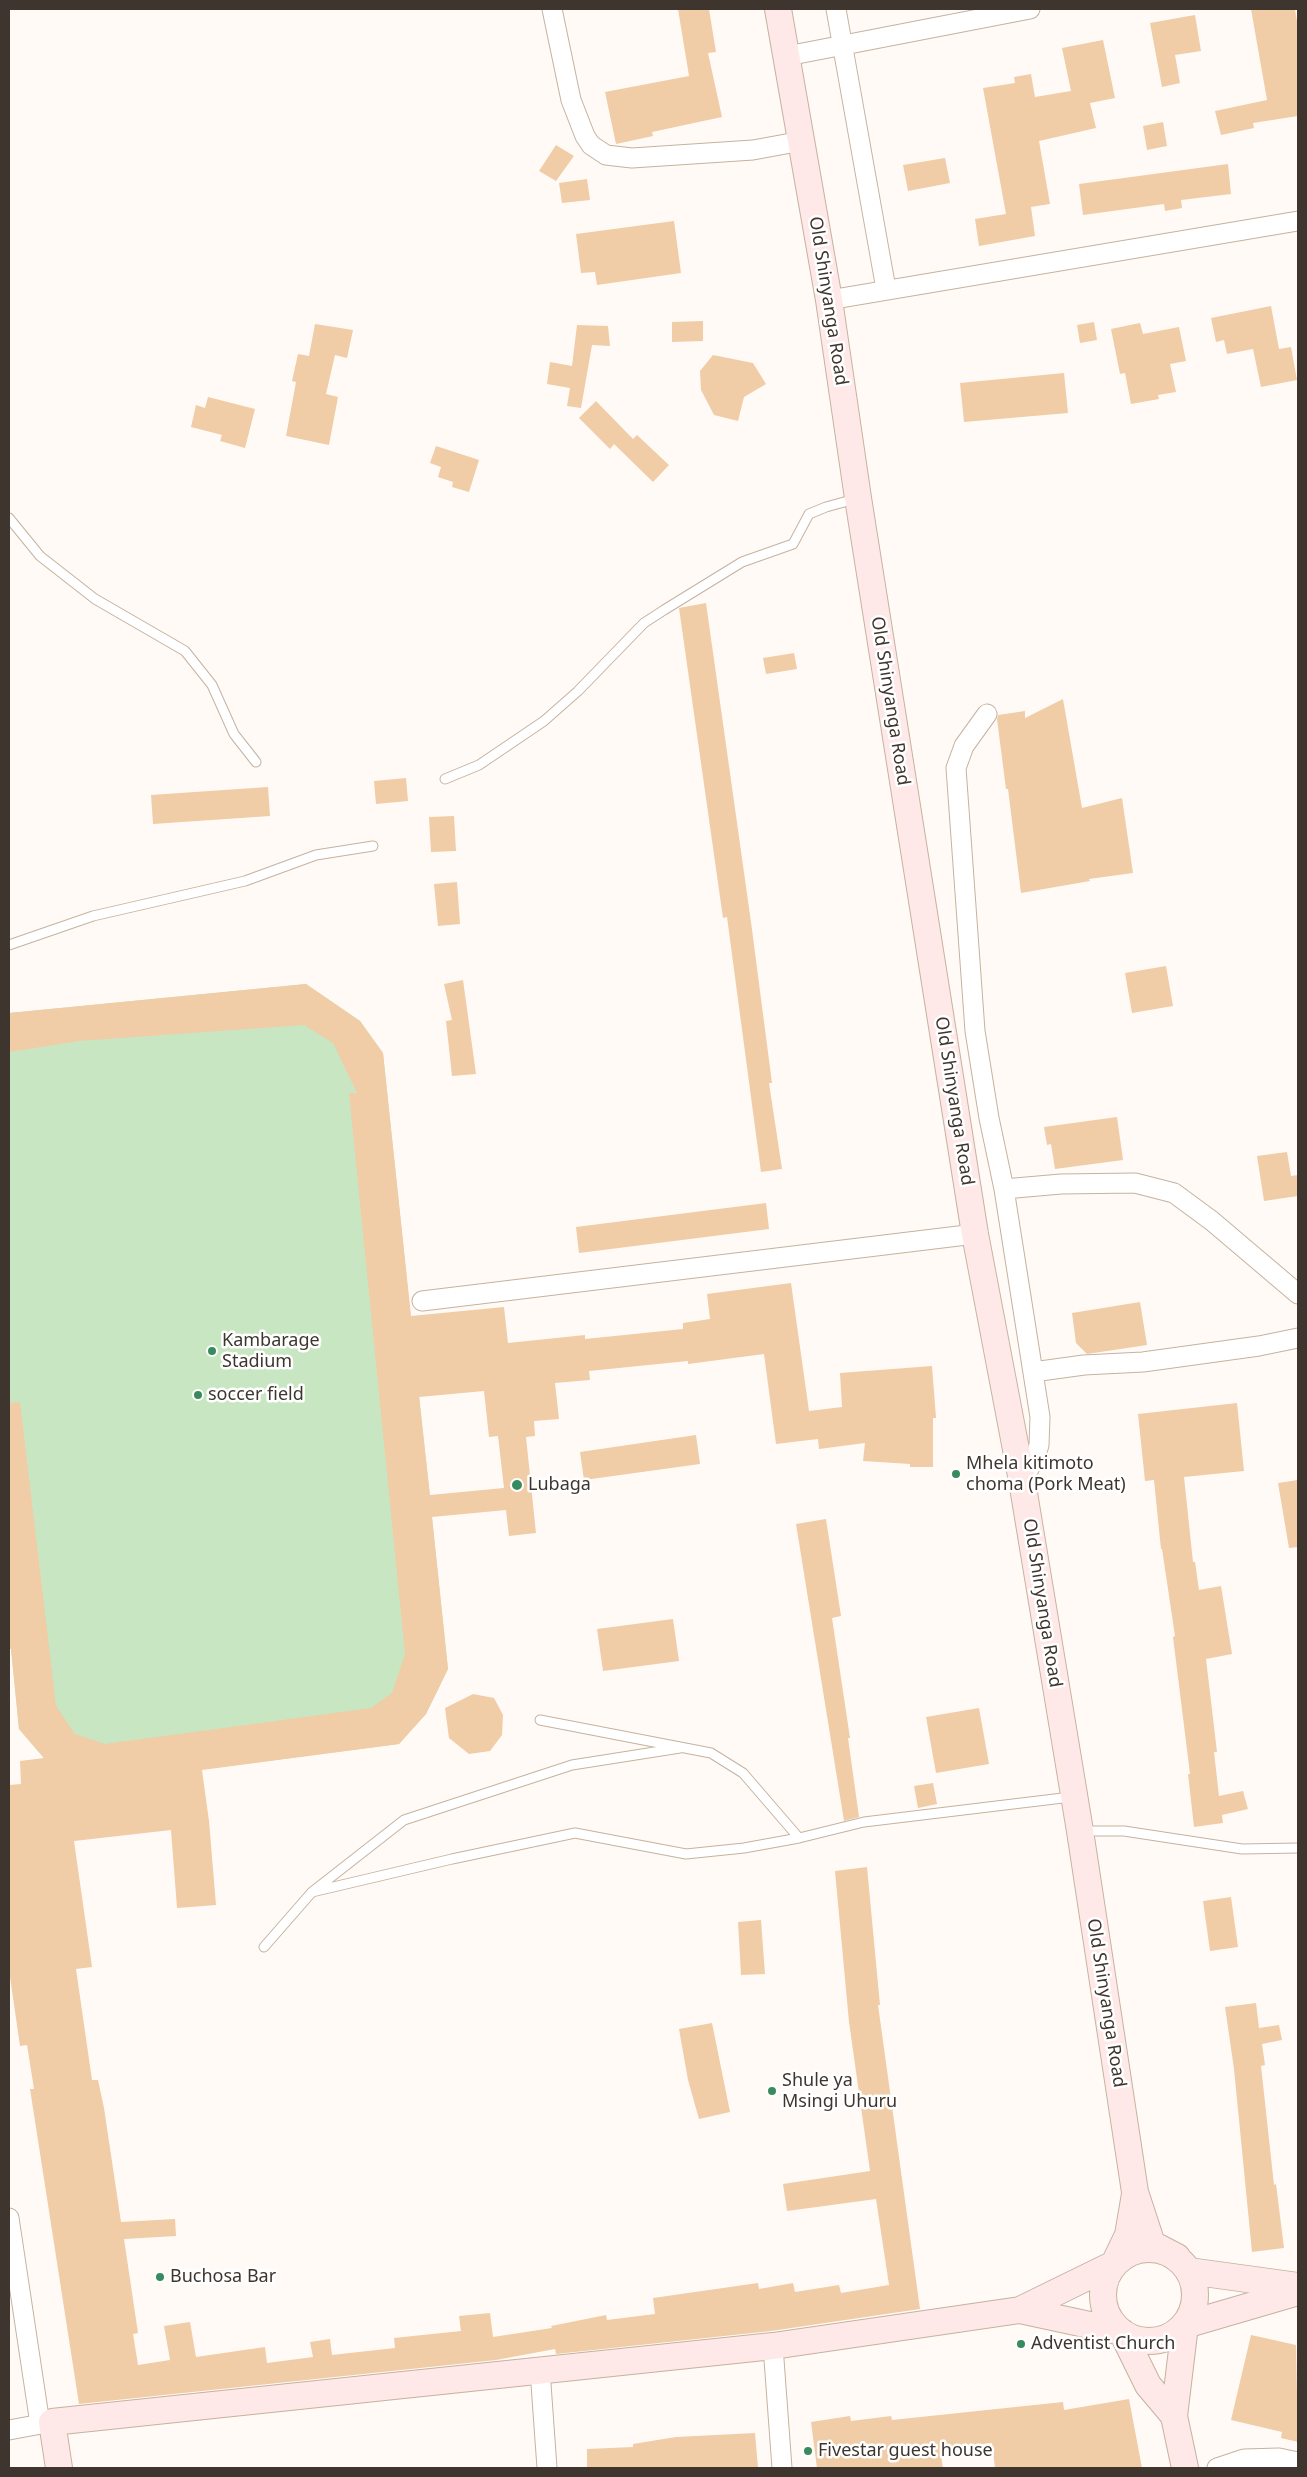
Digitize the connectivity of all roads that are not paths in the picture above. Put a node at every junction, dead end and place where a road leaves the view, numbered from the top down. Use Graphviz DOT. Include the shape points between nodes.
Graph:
graph roads {
  1 [pos="552,9"];
  2 [pos="778,9"];
  3 [pos="836,9"];
  4 [pos="1030,9"];
  5 [pos="843,43"];
  6 [pos="787,56"];
  7 [pos="802,141"];
  8 [pos="1298,221"];
  9 [pos="886,289"];
  10 [pos="829,300"];
  11 [pos="858,498"];
  12 [pos="9,518"];
  13 [pos="987,714"];
  14 [pos="256,762"];
  15 [pos="445,779"];
  16 [pos="373,846"];
  17 [pos="9,945"];
  18 [pos="1004,1189"];
  19 [pos="975,1234"];
  20 [pos="1298,1294"];
  21 [pos="422,1301"];
  22 [pos="1298,1338"];
  23 [pos="1033,1372"];
  24 [pos="1022,1481"];
  25 [pos="540,1720"];
  26 [pos="680,1748"];
  27 [pos="1074,1797"];
  28 [pos="1080,1832"];
  29 [pos="799,1838"];
  30 [pos="1298,1848"];
  31 [pos="312,1892"];
  32 [pos="264,1947"];
  33 [pos="1135,2192"];
  34 [pos="9,2218"];
  35 [pos="1114,2264"];
  36 [pos="1183,2264"];
  37 [pos="1298,2286"];
  38 [pos="1298,2292"];
  39 [pos="1020,2310"];
  40 [pos="1186,2325"];
  41 [pos="1122,2332"];
  42 [pos="773,2346"];
  43 [pos="540,2370"];
  44 [pos="1174,2416"];
  45 [pos="46,2423"];
  46 [pos="9,2430"];
  47 [pos="1298,2462"];
  48 [pos="59,2468"];
  49 [pos="547,2468"];
  50 [pos="782,2468"];
  51 [pos="1185,2468"];
  52 [pos="1217,2468"];
  1 -- 7 [label="street" via="572,100 585,136 591,145 606,155 632,158 753,150"];
  2 -- 6 [label="main road, Old Shinyanga Road"];
  3 -- 5 [label="street"];
  4 -- 5 [label="street"];
  5 -- 6 [label="street"];
  5 -- 9 [label="street"];
  6 -- 7 [label="main road, Old Shinyanga Road"];
  7 -- 10 [label="main road, Old Shinyanga Road"];
  8 -- 9 [label="street"];
  9 -- 10 [label="street"];
  10 -- 11 [label="main road, Old Shinyanga Road"];
  11 -- 15 [label="lane" via="809,514 793,544 742,562 644,623 544,721 479,765"];
  11 -- 19 [label="main road, Old Shinyanga Road"];
  12 -- 14 [label="lane" via="40,556 88,593 185,651 212,685 234,734"];
  13 -- 18 [label="street" via="964,746 956,768 975,1031"];
  16 -- 17 [label="lane" via="316,855 245,881 93,916"];
  18 -- 20 [label="street" via="1135,1183 1174,1193"];
  18 -- 23 [label="street"];
  19 -- 21 [label="street"];
  19 -- 24 [label="main road, Old Shinyanga Road"];
  22 -- 23 [label="street" via="1143,1362"];
  23 -- 24 [label="street" via="1040,1417 1039,1444"];
  24 -- 27 [label="main road, Old Shinyanga Road"];
  25 -- 26 [label="lane"];
  26 -- 29 [label="lane" via="711,1753 743,1773"];
  26 -- 31 [label="lane" via="572,1765 404,1820"];
  27 -- 28 [label="main road, Old Shinyanga Road"];
  27 -- 29 [label="lane" via="864,1822"];
  28 -- 30 [label="lane" via="1124,1831 1242,1849"];
  28 -- 33 [label="main road, Old Shinyanga Road"];
  29 -- 31 [label="lane" via="686,1854 575,1834"];
  31 -- 32 [label="lane"];
  33 -- 35 [label="main road, Old Shinyanga Road" via="1128,2235"];
  33 -- 36 [label="main road, Old Shinyanga Road" via="1152,2244"];
  34 -- 45 [label="street"];
  35 -- 36 [label="main road" via="1128,2253 1145,2248 1162,2250"];
  35 -- 39 [label="main road"];
  35 -- 41 [label="main road, Old Shinyanga Road" via="1105,2280 1103,2299 1109,2318"];
  36 -- 37 [label="main road"];
  36 -- 40 [label="main road, Old Shinyanga Road" via="1196,2289 1194,2308"];
  38 -- 40 [label="main road"];
  39 -- 41 [label="main road"];
  39 -- 42 [label="main road"];
  40 -- 41 [label="main road" via="1172,2336 1155,2341 1137,2340"];
  40 -- 44 [label="main road, Old Shinyanga Road"];
  41 -- 44 [label="main road, Old Shinyanga Road" via="1148,2385"];
  42 -- 43 [label="main road"];
  42 -- 50 [label="street"];
  43 -- 45 [label="main road"];
  43 -- 49 [label="street"];
  44 -- 51 [label="main road, Old Shinyanga Road"];
  45 -- 46 [label="street"];
  45 -- 48 [label="main road"];
  47 -- 52 [label="street" via="1279,2458 1244,2459"];
}
